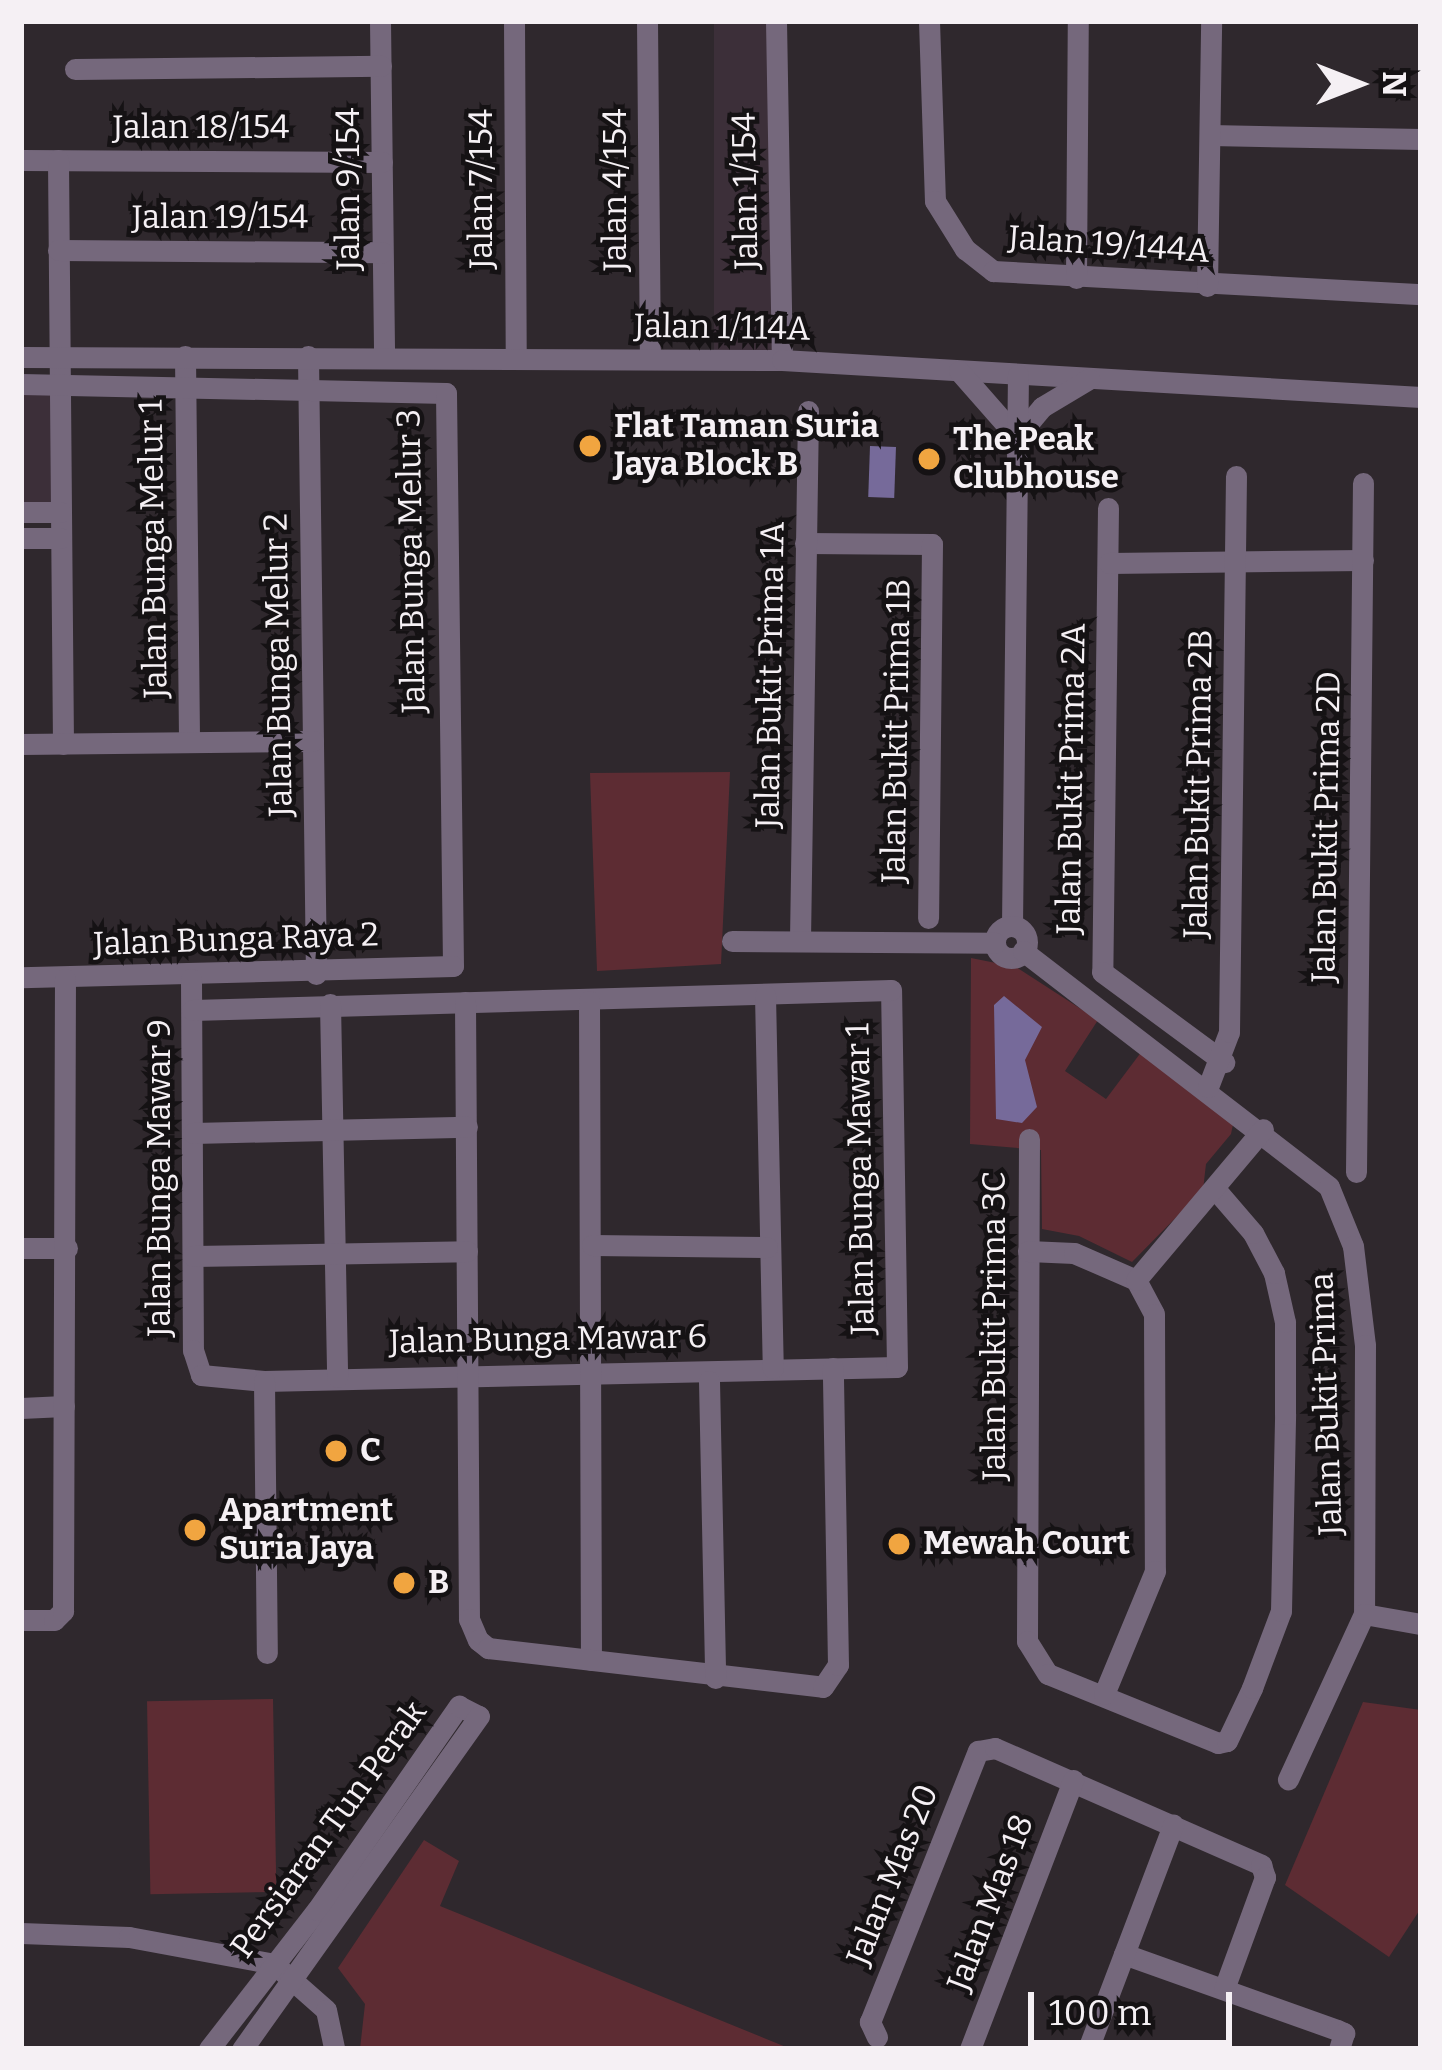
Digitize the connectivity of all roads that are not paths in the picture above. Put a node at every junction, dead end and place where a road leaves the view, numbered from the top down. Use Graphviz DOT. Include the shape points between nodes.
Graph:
graph roads {
  1 [pos="380,21"];
  2 [pos="514,21"];
  3 [pos="647,21"];
  4 [pos="776,21"];
  5 [pos="929,21"];
  6 [pos="1078,21"];
  7 [pos="1211,21"];
  8 [pos="381,66"];
  9 [pos="74,69"];
  10 [pos="1210,135"];
  11 [pos="1421,139"];
  12 [pos="21,160"];
  13 [pos="58,160"];
  14 [pos="382,162"];
  15 [pos="58,250"];
  16 [pos="382,252"];
  17 [pos="1076,278"];
  18 [pos="1208,286"];
  19 [pos="1421,294"];
  20 [pos="185,356"];
  21 [pos="308,356"];
  22 [pos="384,356"];
  23 [pos="21,357"];
  24 [pos="58,357"];
  25 [pos="516,357"];
  26 [pos="650,359"];
  27 [pos="782,361"];
  28 [pos="959,371"];
  29 [pos="1018,375"];
  30 [pos="1089,379"];
  31 [pos="21,384"];
  32 [pos="58,384"];
  33 [pos="185,392"];
  34 [pos="308,392"];
  35 [pos="1421,398"];
  36 [pos="808,411"];
  37 [pos="1017,437"];
  38 [pos="1236,476"];
  39 [pos="1363,483"];
  40 [pos="1108,508"];
  41 [pos="21,512"];
  42 [pos="60,512"];
  43 [pos="21,538"];
  44 [pos="60,538"];
  45 [pos="805,543"];
  46 [pos="1363,560"];
  47 [pos="1236,562"];
  48 [pos="1109,563"];
  49 [pos="313,741"];
  50 [pos="189,742"];
  51 [pos="21,744"];
  52 [pos="62,744"];
  53 [pos="928,918"];
  54 [pos="1012,926"];
  55 [pos="800,940"];
  56 [pos="731,941"];
  57 [pos="994,943"];
  58 [pos="1023,952"];
  59 [pos="453,966"];
  60 [pos="316,974"];
  61 [pos="21,977"];
  62 [pos="65,979"];
  63 [pos="191,979"];
  64 [pos="765,995"];
  65 [pos="589,1001"];
  66 [pos="465,1002"];
  67 [pos="330,1004"];
  68 [pos="192,1010"];
  69 [pos="1224,1062"];
  70 [pos="1208,1088"];
  71 [pos="467,1126"];
  72 [pos="334,1129"];
  73 [pos="1263,1129"];
  74 [pos="193,1133"];
  75 [pos="1029,1139"];
  76 [pos="1356,1172"];
  77 [pos="1216,1190"];
  78 [pos="592,1245"];
  79 [pos="767,1246"];
  80 [pos="21,1248"];
  81 [pos="67,1248"];
  82 [pos="467,1251"];
  83 [pos="1028,1251"];
  84 [pos="336,1255"];
  85 [pos="193,1256"];
  86 [pos="1136,1280"];
  87 [pos="897,1366"];
  88 [pos="832,1368"];
  89 [pos="773,1369"];
  90 [pos="590,1374"];
  91 [pos="201,1375"];
  92 [pos="468,1375"];
  93 [pos="337,1377"];
  94 [pos="264,1381"];
  95 [pos="709,1381"];
  96 [pos="64,1406"];
  97 [pos="21,1408"];
  98 [pos="1364,1613"];
  99 [pos="21,1620"];
  100 [pos="1421,1624"];
  101 [pos="267,1653"];
  102 [pos="591,1660"];
  103 [pos="715,1678"];
  104 [pos="1104,1694"];
  105 [pos="1288,1779"];
  106 [pos="1073,1780"];
  107 [pos="1173,1825"];
  108 [pos="21,1933"];
  109 [pos="1124,1954"];
  110 [pos="274,1964"];
  111 [pos="294,1977"];
  112 [pos="1224,1989"];
  113 [pos="877,2037"];
  114 [pos="1342,2041"];
  115 [pos="209,2049"];
  116 [pos="242,2049"];
  117 [pos="334,2049"];
  118 [pos="970,2049"];
  119 [pos="1088,2049"];
  1 -- 8 [label="street, Jalan 9/154"];
  2 -- 25 [label="street, Jalan 7/154"];
  3 -- 26 [label="street, Jalan 4/154"];
  4 -- 27 [label="street, Jalan 1/154"];
  5 -- 17 [label="street, Jalan 19/144A" via="931,180 942,220 993,271"];
  6 -- 17 [label="street"];
  7 -- 10 [label="street"];
  8 -- 9 [label="street"];
  8 -- 14 [label="street, Jalan 9/154"];
  10 -- 11 [label="street"];
  10 -- 18 [label="street"];
  12 -- 13 [label="street, Jalan 18/154"];
  13 -- 14 [label="street, Jalan 18/154"];
  13 -- 15 [label="street"];
  14 -- 16 [label="street, Jalan 9/154"];
  15 -- 16 [label="street, Jalan 19/154"];
  15 -- 24 [label="street"];
  16 -- 22 [label="street, Jalan 9/154"];
  17 -- 18 [label="street, Jalan 19/144A"];
  18 -- 19 [label="street, Jalan 19/144A"];
  20 -- 21 [label="street, Jalan 1/114A"];
  20 -- 24 [label="street, Jalan 1/114A"];
  20 -- 33 [label="street, Jalan Bunga Melur 1"];
  21 -- 22 [label="street, Jalan 1/114A"];
  21 -- 34 [label="street, Jalan Bunga Melur 2"];
  22 -- 25 [label="street, Jalan 1/114A"];
  23 -- 24 [label="street, Jalan 1/114A"];
  24 -- 32 [label="street"];
  25 -- 26 [label="street, Jalan 1/114A"];
  26 -- 27 [label="street, Jalan 1/114A"];
  27 -- 28 [label="street, Jalan 1/114A"];
  28 -- 29 [label="street, Jalan 1/114A"];
  28 -- 37 [label="street"];
  29 -- 30 [label="street, Jalan 1/114A"];
  29 -- 37 [label="street"];
  30 -- 35 [label="street, Jalan 1/114A"];
  30 -- 37 [label="street" via="1042,407"];
  31 -- 32 [label="street, Jalan Bunga Melur 3"];
  32 -- 33 [label="street, Jalan Bunga Melur 3"];
  32 -- 42 [label="street"];
  33 -- 34 [label="street, Jalan Bunga Melur 3"];
  33 -- 50 [label="street, Jalan Bunga Melur 1"];
  34 -- 49 [label="street, Jalan Bunga Melur 2"];
  34 -- 59 [label="street, Jalan Bunga Melur 3" via="446,393"];
  36 -- 45 [label="street, Jalan Bukit Prima 1A"];
  37 -- 54 [label="street"];
  38 -- 47 [label="street, Jalan Bukit Prima 2B"];
  39 -- 46 [label="street, Jalan Bukit Prima 2D"];
  40 -- 48 [label="street, Jalan Bukit Prima 2A"];
  41 -- 42 [label="street"];
  42 -- 44 [label="street"];
  43 -- 44 [label="street"];
  44 -- 52 [label="street"];
  45 -- 53 [label="street, Jalan Bukit Prima 1B" via="932,544"];
  45 -- 55 [label="street, Jalan Bukit Prima 1A"];
  46 -- 47 [label="street"];
  46 -- 76 [label="street, Jalan Bukit Prima 2D"];
  47 -- 48 [label="street"];
  47 -- 69 [label="street, Jalan Bukit Prima 2B"];
  48 -- 69 [label="street, Jalan Bukit Prima 2A" via="1102,972"];
  49 -- 50 [label="street"];
  49 -- 60 [label="street, Jalan Bunga Melur 2"];
  50 -- 52 [label="street"];
  51 -- 52 [label="street"];
  54 -- 57 [label="street"];
  54 -- 58 [label="street" via="1025,935"];
  55 -- 56 [label="street"];
  55 -- 57 [label="street"];
  57 -- 58 [label="street" via="1003,956"];
  58 -- 70 [label="street, Jalan Bukit Prima"];
  59 -- 60 [label="street, Jalan Bunga Raya 2"];
  60 -- 63 [label="street, Jalan Bunga Raya 2"];
  61 -- 62 [label="street, Jalan Bunga Raya 2"];
  62 -- 63 [label="street, Jalan Bunga Raya 2"];
  62 -- 81 [label="street"];
  63 -- 68 [label="street, Jalan Bunga Mawar 9"];
  64 -- 65 [label="street"];
  64 -- 79 [label="street"];
  64 -- 87 [label="street, Jalan Bunga Mawar 1" via="892,990"];
  65 -- 66 [label="street"];
  65 -- 78 [label="street"];
  66 -- 67 [label="street"];
  66 -- 71 [label="street"];
  67 -- 68 [label="street"];
  67 -- 72 [label="street"];
  68 -- 74 [label="street, Jalan Bunga Mawar 9"];
  69 -- 70 [label="street"];
  70 -- 73 [label="street, Jalan Bukit Prima"];
  71 -- 72 [label="street"];
  71 -- 82 [label="street"];
  72 -- 74 [label="street"];
  72 -- 84 [label="street"];
  73 -- 77 [label="street"];
  73 -- 98 [label="street, Jalan Bukit Prima" via="1329,1187 1363,1288"];
  74 -- 85 [label="street, Jalan Bunga Mawar 9"];
  75 -- 83 [label="street, Jalan Bukit Prima 3C"];
  77 -- 86 [label="street"];
  77 -- 104 [label="street, Jalan Bukit Prima 3C" via="1264,1252 1285,1322 1281,1611 1226,1741"];
  78 -- 79 [label="street"];
  78 -- 90 [label="street"];
  79 -- 89 [label="street"];
  80 -- 81 [label="street"];
  81 -- 96 [label="street"];
  82 -- 84 [label="street"];
  82 -- 92 [label="street"];
  83 -- 86 [label="street" via="1074,1253"];
  83 -- 104 [label="street, Jalan Bukit Prima 3C" via="1027,1641 1042,1671"];
  84 -- 85 [label="street"];
  84 -- 93 [label="street"];
  85 -- 91 [label="street, Jalan Bunga Mawar 9"];
  86 -- 104 [label="street" via="1154,1314 1155,1571"];
  87 -- 88 [label="street, Jalan Bunga Mawar 6"];
  88 -- 89 [label="street, Jalan Bunga Mawar 6"];
  88 -- 103 [label="street" via="836,1673 815,1691"];
  89 -- 90 [label="street, Jalan Bunga Mawar 6"];
  90 -- 92 [label="street, Jalan Bunga Mawar 6"];
  90 -- 102 [label="street"];
  91 -- 94 [label="street, Jalan Bunga Mawar 6"];
  92 -- 93 [label="street, Jalan Bunga Mawar 6"];
  92 -- 102 [label="street" via="469,1619 488,1648"];
  93 -- 94 [label="street, Jalan Bunga Mawar 6"];
  94 -- 101 [label="street"];
  95 -- 103 [label="street"];
  96 -- 97 [label="street"];
  96 -- 99 [label="street" via="63,1610 54,1620"];
  98 -- 100 [label="street"];
  98 -- 105 [label="street, Jalan Bukit Prima"];
  102 -- 103 [label="street"];
  106 -- 107 [label="street"];
  106 -- 113 [label="street, Jalan Mas 20" via="994,1748 977,1751 870,2022"];
  106 -- 118 [label="street, Jalan Mas 18"];
  107 -- 109 [label="street"];
  107 -- 112 [label="street" via="1261,1865 1265,1877"];
  108 -- 110 [label="street" via="129,1937"];
  109 -- 112 [label="street"];
  109 -- 119 [label="street"];
  110 -- 111 [label="street"];
  110 -- 111 [label="street, Persiaran Tun Perak" via="458,1706 479,1716"];
  110 -- 115 [label="street, Persiaran Tun Perak"];
  111 -- 116 [label="street, Persiaran Tun Perak"];
  111 -- 117 [label="street" via="326,2010"];
  112 -- 114 [label="street"];
}
